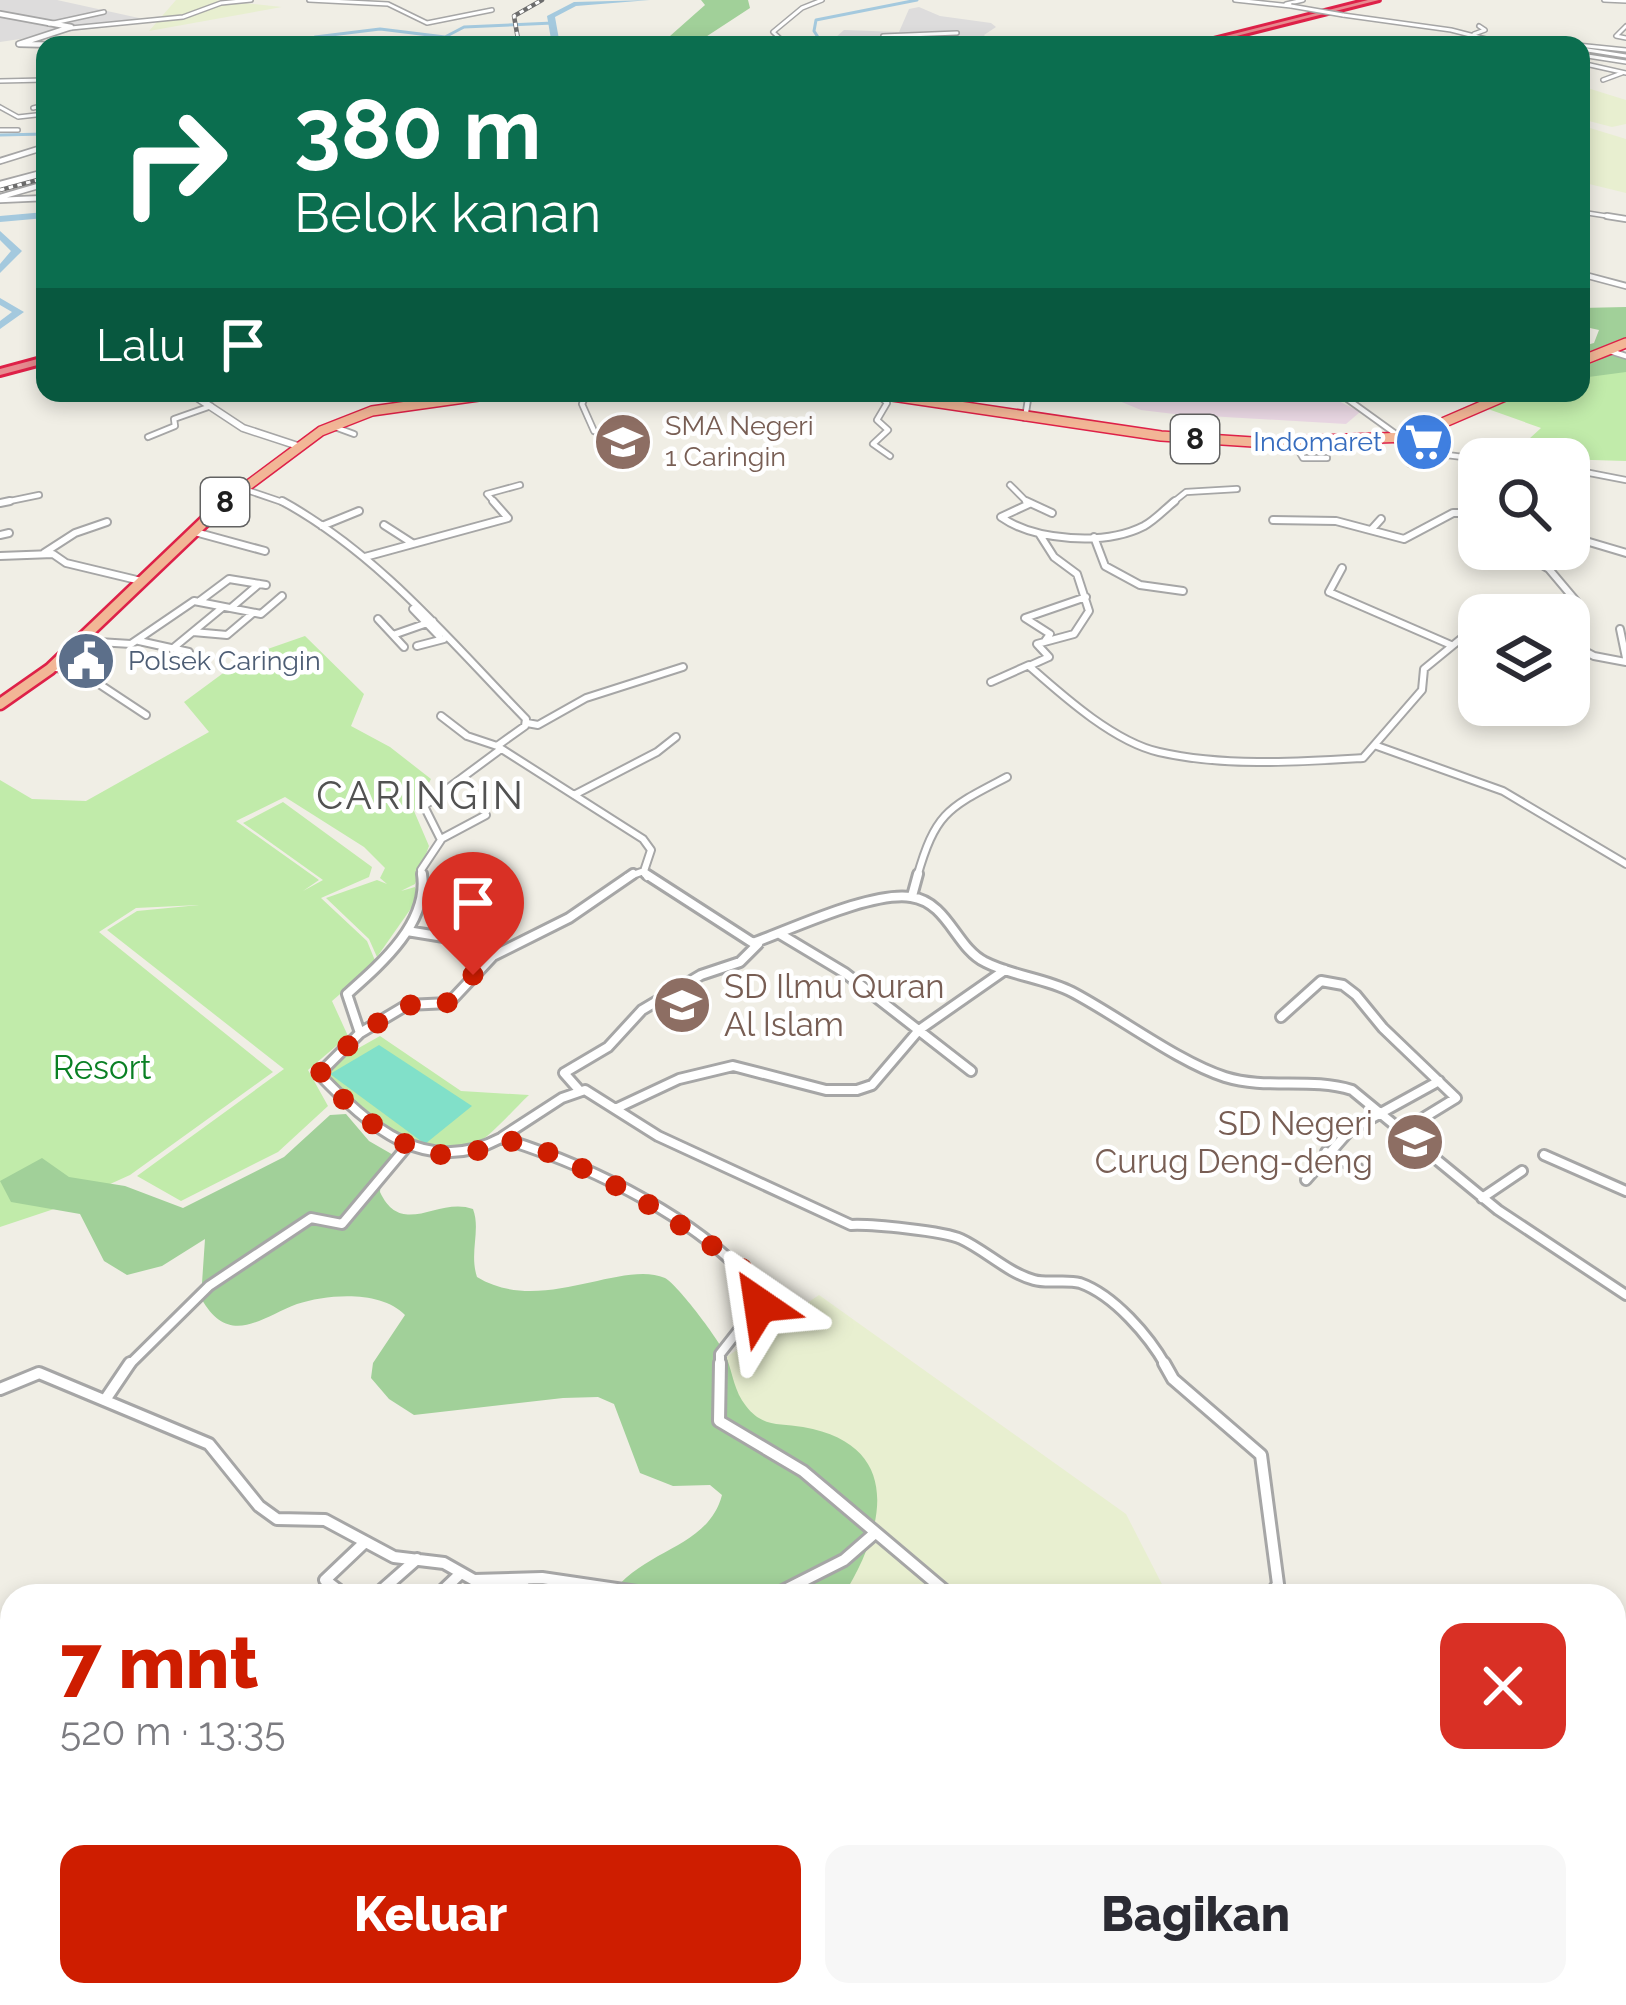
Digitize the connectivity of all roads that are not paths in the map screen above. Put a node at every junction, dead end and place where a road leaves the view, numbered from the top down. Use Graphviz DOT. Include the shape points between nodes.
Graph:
graph roads {
  1 [pos="251,0"];
  2 [pos="309,0"];
  3 [pos="822,0"];
  4 [pos="1235,0"];
  5 [pos="1303,0"];
  6 [pos="1363,0"];
  7 [pos="1376,0"];
  8 [pos="1604,0"];
  9 [pos="1626,1"];
  10 [pos="1267,3"];
  11 [pos="492,10"];
  12 [pos="104,12"];
  13 [pos="0,14"];
  14 [pos="1354,17"];
  15 [pos="1440,18"];
  16 [pos="1336,20"];
  17 [pos="47,25"];
  18 [pos="1479,26"];
  19 [pos="71,28"];
  20 [pos="1437,28"];
  21 [pos="1603,30"];
  22 [pos="957,33"];
  23 [pos="948,34"];
  24 [pos="1473,34"];
  25 [pos="927,35"];
  26 [pos="45,36"];
  27 [pos="776,36"];
  28 [pos="905,36"];
  29 [pos="1218,36"];
  30 [pos="1230,36"];
  31 [pos="1480,36"];
  32 [pos="36,39"];
  33 [pos="1625,40"];
  34 [pos="36,44"];
  35 [pos="1590,48"];
  36 [pos="1590,48"];
  37 [pos="1590,65"];
  38 [pos="1625,72"];
  39 [pos="36,80"];
  40 [pos="1603,80"];
  41 [pos="0,81"];
  42 [pos="0,107"];
  43 [pos="36,107"];
  44 [pos="33,108"];
  45 [pos="36,115"];
  46 [pos="0,130"];
  47 [pos="18,130"];
  48 [pos="36,150"];
  49 [pos="0,161"];
  50 [pos="36,175"];
  51 [pos="0,185"];
  52 [pos="36,187"];
  53 [pos="36,198"];
  54 [pos="0,199"];
  55 [pos="1590,213"];
  56 [pos="1626,219"];
  57 [pos="1590,276"];
  58 [pos="1626,286"];
  59 [pos="1626,343"];
  60 [pos="1608,350"];
  61 [pos="1626,356"];
  62 [pos="1590,357"];
  63 [pos="36,360"];
  64 [pos="0,370"];
  65 [pos="206,402"];
  66 [pos="436,402"];
  67 [pos="583,402"];
  68 [pos="886,402"];
  69 [pos="926,402"];
  70 [pos="1028,402"];
  71 [pos="1350,402"];
  72 [pos="1492,402"];
  73 [pos="211,406"];
  74 [pos="1025,418"];
  75 [pos="331,425"];
  76 [pos="594,431"];
  77 [pos="354,434"];
  78 [pos="148,437"];
  79 [pos="1396,438"];
  80 [pos="1240,441"];
  81 [pos="1294,441"];
  82 [pos="298,446"];
  83 [pos="1421,450"];
  84 [pos="890,455"];
  85 [pos="1244,456"];
  86 [pos="1458,456"];
  87 [pos="1327,458"];
  88 [pos="1409,464"];
  89 [pos="1590,473"];
  90 [pos="1626,479"];
  91 [pos="520,484"];
  92 [pos="1010,485"];
  93 [pos="239,488"];
  94 [pos="1237,489"];
  95 [pos="39,495"];
  96 [pos="0,503"];
  97 [pos="1029,504"];
  98 [pos="359,511"];
  99 [pos="1052,513"];
  100 [pos="1458,514"];
  101 [pos="1381,519"];
  102 [pos="1273,520"];
  103 [pos="107,522"];
  104 [pos="384,525"];
  105 [pos="322,526"];
  106 [pos="1372,529"];
  107 [pos="195,532"];
  108 [pos="9,533"];
  109 [pos="0,535"];
  110 [pos="1040,535"];
  111 [pos="1094,537"];
  112 [pos="1590,543"];
  113 [pos="413,544"];
  114 [pos="265,551"];
  115 [pos="44,554"];
  116 [pos="1626,554"];
  117 [pos="0,556"];
  118 [pos="363,557"];
  119 [pos="1342,568"];
  120 [pos="1551,570"];
  121 [pos="142,582"];
  122 [pos="1183,591"];
  123 [pos="1571,594"];
  124 [pos="282,596"];
  125 [pos="1086,597"];
  126 [pos="200,601"];
  127 [pos="228,607"];
  128 [pos="412,609"];
  129 [pos="257,613"];
  130 [pos="275,617"];
  131 [pos="378,619"];
  132 [pos="430,622"];
  133 [pos="1620,629"];
  134 [pos="194,632"];
  135 [pos="392,634"];
  136 [pos="445,636"];
  137 [pos="80,640"];
  138 [pos="138,640"];
  139 [pos="1458,640"];
  140 [pos="1045,641"];
  141 [pos="1451,645"];
  142 [pos="417,646"];
  143 [pos="404,647"];
  144 [pos="172,649"];
  145 [pos="189,652"];
  146 [pos="1590,654"];
  147 [pos="1626,660"];
  148 [pos="1029,664"];
  149 [pos="52,667"];
  150 [pos="683,668"];
  151 [pos="992,682"];
  152 [pos="0,704"];
  153 [pos="146,715"];
  154 [pos="441,716"];
  155 [pos="527,723"];
  156 [pos="676,737"];
  157 [pos="1378,746"];
  158 [pos="499,748"];
  159 [pos="642,748"];
  160 [pos="653,754"];
  161 [pos="1007,777"];
  162 [pos="574,795"];
  163 [pos="486,815"];
  164 [pos="441,839"];
  165 [pos="1626,864"];
  166 [pos="644,871"];
  167 [pos="912,896"];
  168 [pos="407,931"];
  169 [pos="780,934"];
  170 [pos="450,938"];
  171 [pos="760,943"];
  172 [pos="1006,969"];
  173 [pos="1281,1017"];
  174 [pos="919,1030"];
  175 [pos="360,1034"];
  176 [pos="971,1071"];
  177 [pos="1439,1081"];
  178 [pos="579,1090"];
  179 [pos="615,1109"];
  180 [pos="1380,1112"];
  181 [pos="1402,1131"];
  182 [pos="501,1138"];
  183 [pos="409,1144"];
  184 [pos="1326,1152"];
  185 [pos="1544,1156"];
  186 [pos="1522,1171"];
  187 [pos="1364,1172"];
  188 [pos="1306,1180"];
  189 [pos="1626,1191"];
  190 [pos="1482,1198"];
  191 [pos="1626,1295"];
  192 [pos="0,1388"];
  193 [pos="105,1400"];
  194 [pos="875,1533"];
  195 [pos="365,1542"];
  196 [pos="417,1559"];
  197 [pos="461,1573"];
  198 [pos="525,1580"];
  199 [pos="330,1584"];
  200 [pos="389,1584"];
  201 [pos="450,1584"];
  202 [pos="521,1584"];
  203 [pos="573,1584"];
  204 [pos="797,1584"];
  205 [pos="936,1584"];
  206 [pos="1278,1584"];
  1 -- 19 [label="street" via="183,17"];
  2 -- 11 [label="street" via="388,4 427,22"];
  3 -- 27 [label="street"];
  4 -- 10 [label="street"];
  5 -- 10 [label="street"];
  6 -- 29 [label="highway"];
  7 -- 30 [label="highway"];
  8 -- 9 [label="street"];
  10 -- 14 [label="street, bridge"];
  12 -- 17 [label="street"];
  13 -- 17 [label="street"];
  14 -- 16 [label="street"];
  14 -- 20 [label="street"];
  15 -- 20 [label="street"];
  17 -- 19 [label="street"];
  18 -- 24 [label="street" via="1485,30"];
  19 -- 26 [label="street"];
  20 -- 24 [label="street"];
  21 -- 33 [label="street"];
  22 -- 23 [label="street"];
  23 -- 25 [label="street"];
  24 -- 31 [label="street"];
  25 -- 28 [label="street"];
  32 -- 34 [label="street" via="19,44"];
  33 -- 35 [label="street"];
  33 -- 36 [label="street"];
  37 -- 38 [label="street"];
  38 -- 40 [label="street"];
  39 -- 41 [label="street"];
  42 -- 45 [label="street"];
  43 -- 44 [label="street"];
  46 -- 47 [label="street"];
  48 -- 49 [label="street"];
  50 -- 51 [label="street"];
  52 -- 54 [label="street"];
  53 -- 54 [label="street"];
  55 -- 56 [label="street"];
  57 -- 58 [label="street"];
  59 -- 60 [label="highway"];
  60 -- 61 [label="street"];
  60 -- 62 [label="highway"];
  63 -- 64 [label="highway"];
  65 -- 73 [label="street"];
  66 -- 75 [label="highway, 8"];
  67 -- 76 [label="street"];
  68 -- 84 [label="street" via="877,420 888,430 874,446"];
  69 -- 74 [label="highway, 8"];
  70 -- 74 [label="street"];
  71 -- 79 [label="street"];
  72 -- 79 [label="highway, 8"];
  73 -- 78 [label="street"];
  73 -- 82 [label="street" via="250,431"];
  74 -- 80 [label="highway, 8"];
  75 -- 77 [label="street"];
  75 -- 82 [label="highway, 8"];
  79 -- 81 [label="highway, 8"];
  79 -- 83 [label="street"];
  80 -- 81 [label="highway, 8"];
  80 -- 85 [label="street"];
  81 -- 87 [label="street" via="1302,458"];
  82 -- 93 [label="highway, 8"];
  83 -- 86 [label="street"];
  83 -- 88 [label="street"];
  89 -- 90 [label="street"];
  91 -- 113 [label="street" via="487,494 509,517"];
  92 -- 97 [label="street"];
  93 -- 105 [label="street" via="270,494"];
  93 -- 107 [label="highway, 8"];
  94 -- 111 [label="street" via="1186,492 1137,530"];
  95 -- 96 [label="street"];
  97 -- 99 [label="street"];
  97 -- 110 [label="street" via="1001,517"];
  98 -- 105 [label="street"];
  100 -- 106 [label="street" via="1404,539"];
  101 -- 106 [label="street"];
  102 -- 106 [label="street"];
  103 -- 115 [label="street"];
  104 -- 113 [label="street"];
  105 -- 118 [label="street"];
  107 -- 114 [label="street"];
  107 -- 121 [label="highway, 8"];
  108 -- 109 [label="street"];
  110 -- 111 [label="street"];
  110 -- 125 [label="street" via="1077,574"];
  111 -- 122 [label="street" via="1110,569 1140,585"];
  112 -- 116 [label="street"];
  113 -- 118 [label="street"];
  115 -- 117 [label="street"];
  115 -- 121 [label="street"];
  118 -- 132 [label="street"];
  119 -- 141 [label="street" via="1329,592"];
  120 -- 123 [label="street"];
  121 -- 137 [label="highway, 8"];
  124 -- 129 [label="street"];
  125 -- 140 [label="street" via="1089,614 1078,630"];
  125 -- 140 [label="street" via="1024,618 1050,634"];
  126 -- 127 [label="street"];
  126 -- 127 [label="street" via="229,578 262,584"];
  126 -- 138 [label="street"];
  127 -- 129 [label="street"];
  127 -- 134 [label="street"];
  128 -- 132 [label="street"];
  129 -- 130 [label="street"];
  129 -- 134 [label="street" via="227,635"];
  131 -- 135 [label="street"];
  132 -- 135 [label="street"];
  132 -- 136 [label="street"];
  133 -- 147 [label="street"];
  134 -- 144 [label="street"];
  135 -- 143 [label="street"];
  136 -- 142 [label="street"];
  136 -- 155 [label="street"];
  137 -- 138 [label="street"];
  137 -- 149 [label="highway, 8"];
  138 -- 144 [label="street"];
  139 -- 141 [label="street"];
  140 -- 148 [label="street" via="1037,646 1049,657"];
  141 -- 157 [label="street" via="1424,669 1422,690"];
  144 -- 145 [label="street"];
  146 -- 147 [label="street"];
  148 -- 151 [label="street"];
  148 -- 157 [label="street" via="1078,710 1164,755 1338,763"];
  149 -- 152 [label="highway, 8"];
  149 -- 153 [label="street" via="93,679"];
  150 -- 155 [label="street"];
  154 -- 158 [label="street"];
  155 -- 158 [label="street"];
  156 -- 160 [label="street"];
  157 -- 165 [label="street" via="1503,791"];
  158 -- 162 [label="street"];
  158 -- 164 [label="street" via="424,806"];
  159 -- 160 [label="street"];
  160 -- 162 [label="street"];
  161 -- 167 [label="street" via="937,817"];
  162 -- 166 [label="street" via="647,843"];
  163 -- 164 [label="street"];
  164 -- 168 [label="street" via="421,870 426,895"];
  166 -- 171 [label="street"];
  166 -- 175 [label="street" via="493,956 449,1003 411,1004"];
  167 -- 169 [label="street"];
  167 -- 172 [label="street" via="935,907 976,958"];
  168 -- 170 [label="street"];
  168 -- 175 [label="street" via="347,994"];
  169 -- 171 [label="street"];
  169 -- 174 [label="street"];
  171 -- 178 [label="street" via="740,962 642,1010 608,1047 564,1073"];
  172 -- 174 [label="street"];
  172 -- 180 [label="street" via="1078,993 1221,1076 1333,1083"];
  173 -- 177 [label="street" via="1321,981 1343,985"];
  174 -- 176 [label="street"];
  174 -- 179 [label="street" via="862,1090 739,1066 703,1071"];
  175 -- 183 [label="street" via="319,1074"];
  177 -- 180 [label="street"];
  177 -- 181 [label="street" via="1455,1103"];
  178 -- 179 [label="street"];
  178 -- 182 [label="street"];
  179 -- 206 [label="street" via="850,1226 956,1236 1034,1280 1078,1282 1102,1294 1156,1348 1173,1379 1261,1455"];
  180 -- 181 [label="street"];
  180 -- 184 [label="street" via="1356,1122"];
  181 -- 190 [label="street"];
  182 -- 183 [label="street" via="464,1158"];
  182 -- 194 [label="street" via="593,1172 746,1270 764,1298 720,1354 718,1421 803,1471"];
  183 -- 193 [label="street" via="342,1224 311,1218 223,1275 136,1355"];
  184 -- 187 [label="street"];
  184 -- 188 [label="street"];
  185 -- 189 [label="street"];
  186 -- 190 [label="street"];
  190 -- 191 [label="street"];
  192 -- 193 [label="street" via="35,1372"];
  193 -- 195 [label="street" via="209,1444 268,1515 325,1520"];
  194 -- 204 [label="street"];
  194 -- 205 [label="street"];
  195 -- 196 [label="street"];
  195 -- 199 [label="street" via="325,1580"];
  196 -- 197 [label="street"];
  196 -- 200 [label="street"];
  197 -- 198 [label="street" via="484,1582"];
  197 -- 201 [label="street"];
  198 -- 202 [label="street"];
  198 -- 203 [label="street"];
}
